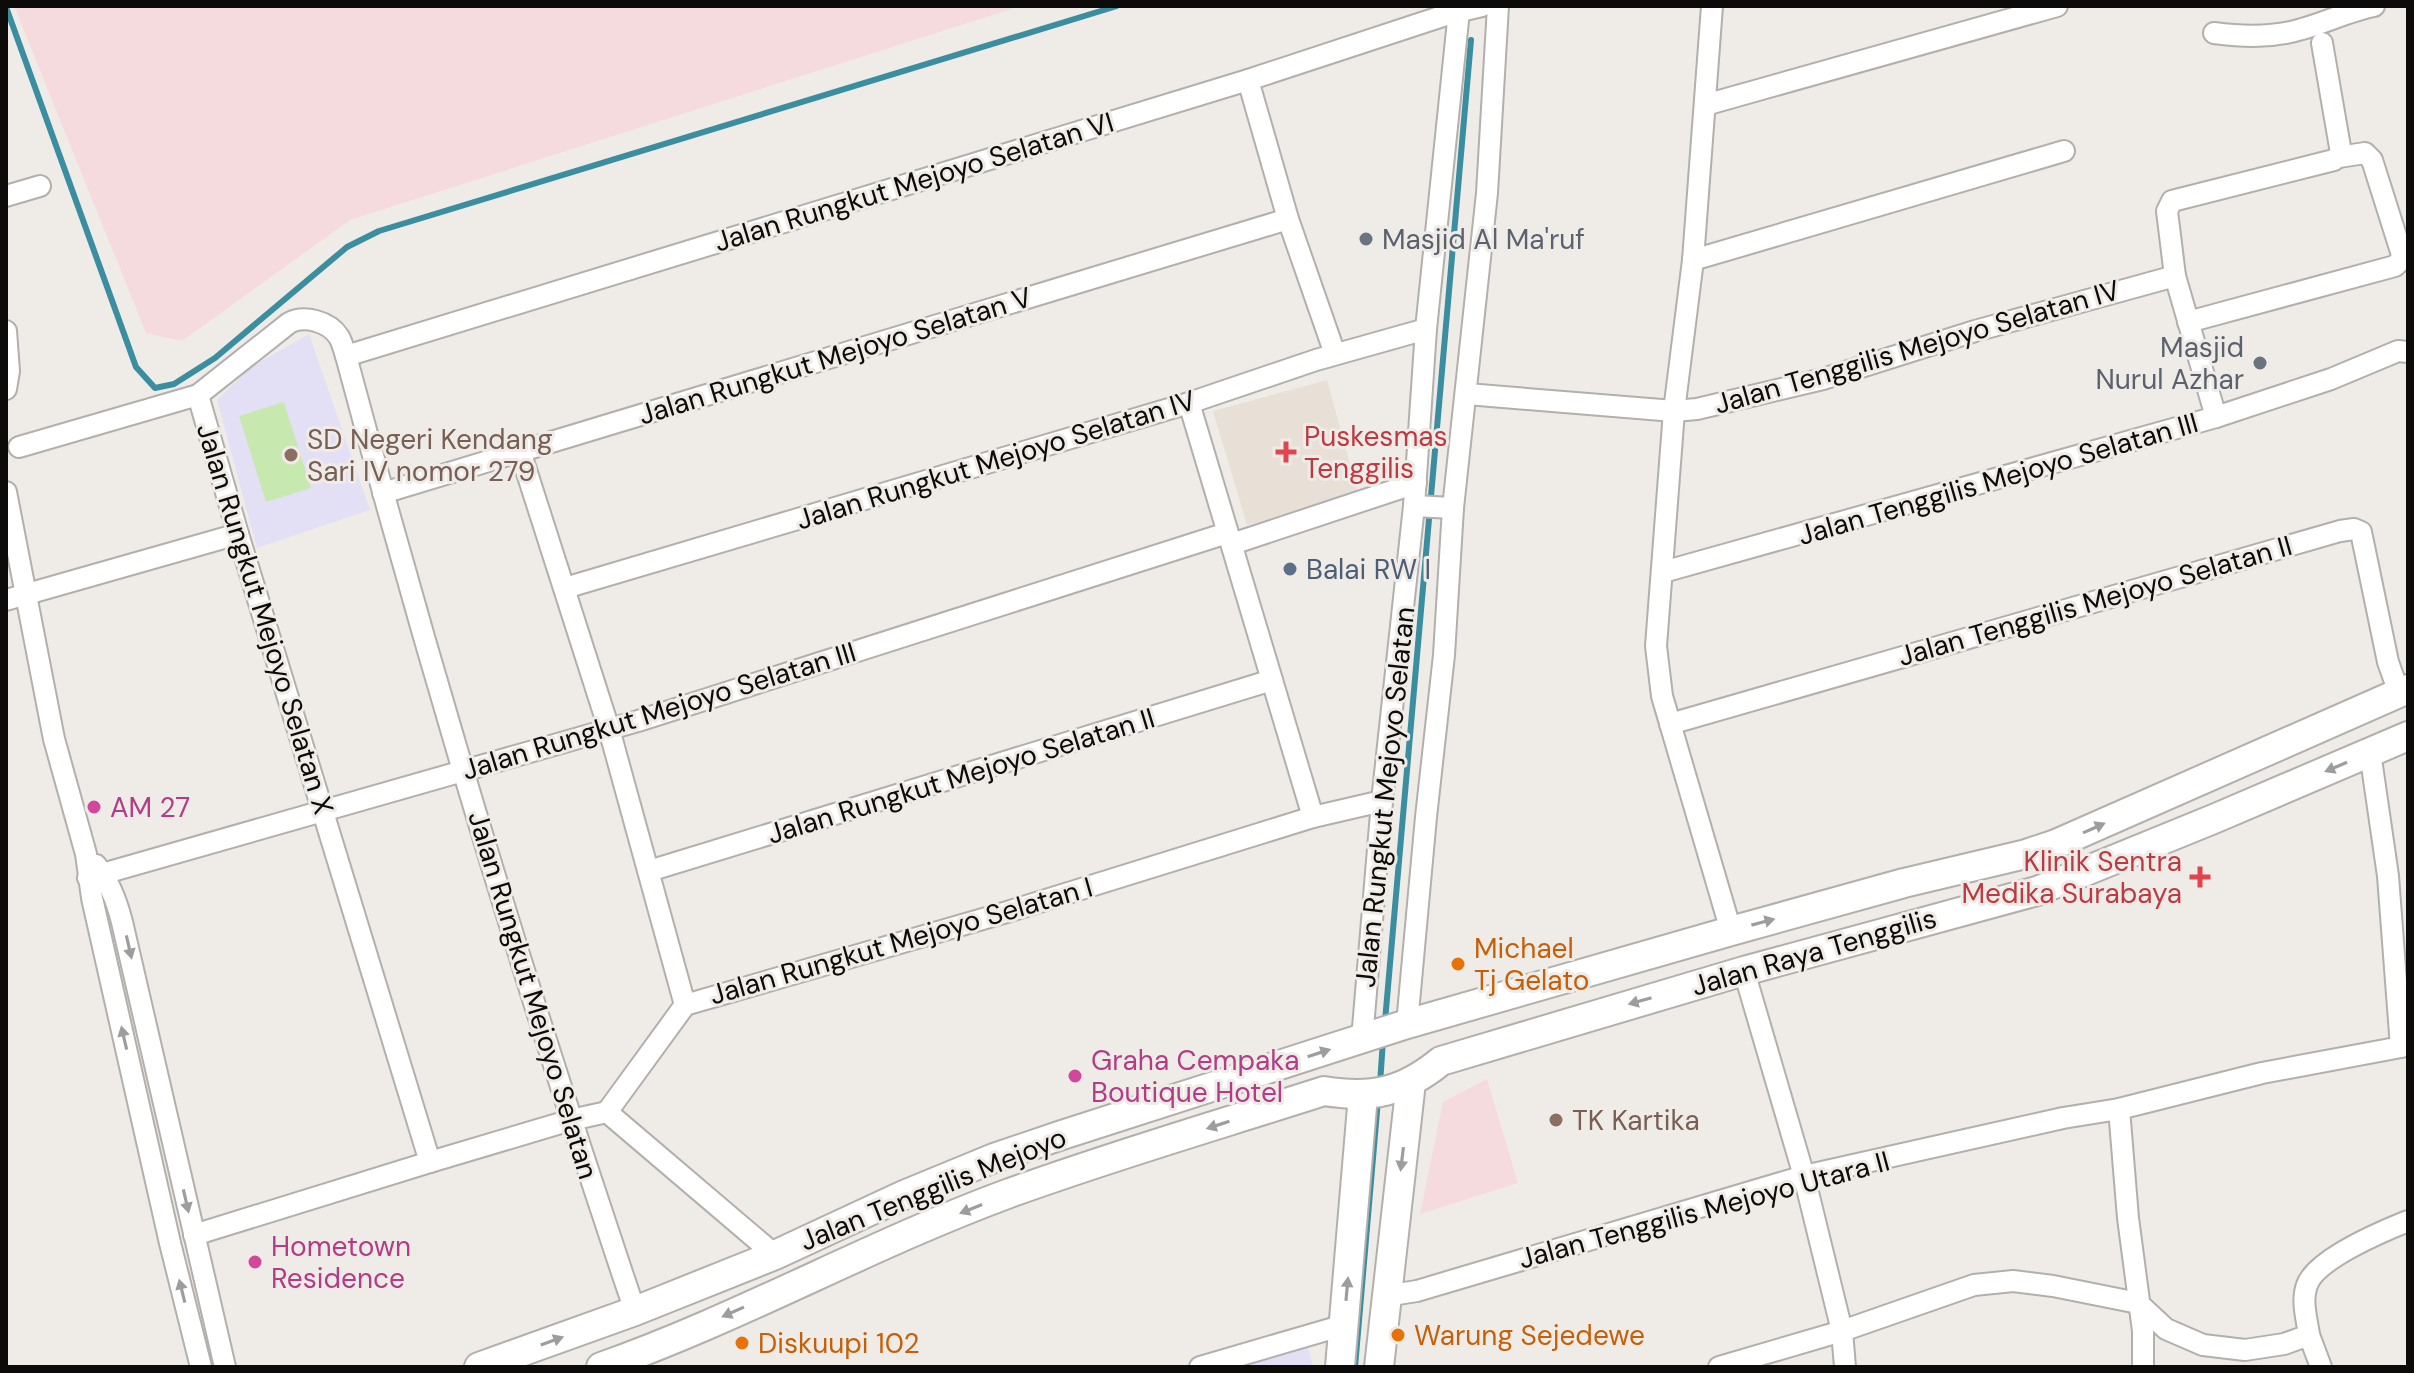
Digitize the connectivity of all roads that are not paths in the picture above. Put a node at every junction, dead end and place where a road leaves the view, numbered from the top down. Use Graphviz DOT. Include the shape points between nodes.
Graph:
graph roads {
  1 [pos="1482,6"];
  2 [pos="1498,6"];
  3 [pos="1712,6"];
  4 [pos="2374,6"];
  5 [pos="2050,8"];
  6 [pos="1459,11"];
  7 [pos="2214,33"];
  8 [pos="2322,43"];
  9 [pos="1248,80"];
  10 [pos="1705,105"];
  11 [pos="2064,151"];
  12 [pos="2339,157"];
  13 [pos="40,186"];
  14 [pos="6,196"];
  15 [pos="1288,219"];
  16 [pos="1693,260"];
  17 [pos="2175,276"];
  18 [pos="2188,322"];
  19 [pos="1426,329"];
  20 [pos="6,331"];
  21 [pos="2408,352"];
  22 [pos="1335,354"];
  23 [pos="346,356"];
  24 [pos="6,389"];
  25 [pos="1467,394"];
  26 [pos="198,395"];
  27 [pos="1189,403"];
  28 [pos="1674,411"];
  29 [pos="2216,417"];
  30 [pos="19,447"];
  31 [pos="520,451"];
  32 [pos="1416,483"];
  33 [pos="6,492"];
  34 [pos="383,493"];
  35 [pos="1418,506"];
  36 [pos="1449,508"];
  37 [pos="238,534"];
  38 [pos="1229,539"];
  39 [pos="1663,572"];
  40 [pos="565,588"];
  41 [pos="16,598"];
  42 [pos="1272,680"];
  43 [pos="2403,691"];
  44 [pos="1670,724"];
  45 [pos="609,729"];
  46 [pos="2408,736"];
  47 [pos="2370,752"];
  48 [pos="463,772"];
  49 [pos="1382,801"];
  50 [pos="323,812"];
  51 [pos="1313,817"];
  52 [pos="649,871"];
  53 [pos="96,876"];
  54 [pos="1904,883"];
  55 [pos="1914,924"];
  56 [pos="1731,931"];
  57 [pos="1744,971"];
  58 [pos="1546,984"];
  59 [pos="685,1005"];
  60 [pos="1555,1025"];
  61 [pos="1383,1032"];
  62 [pos="2404,1045"];
  63 [pos="1386,1090"];
  64 [pos="2119,1109"];
  65 [pos="607,1112"];
  66 [pos="571,1120"];
  67 [pos="1062,1135"];
  68 [pos="430,1162"];
  69 [pos="1073,1172"];
  70 [pos="1804,1176"];
  71 [pos="2408,1221"];
  72 [pos="194,1235"];
  73 [pos="775,1255"];
  74 [pos="1385,1296"];
  75 [pos="2138,1303"];
  76 [pos="635,1311"];
  77 [pos="1344,1325"];
  78 [pos="1842,1331"];
  79 [pos="2309,1335"];
  80 [pos="201,1367"];
  81 [pos="225,1367"];
  82 [pos="479,1367"];
  83 [pos="601,1367"];
  84 [pos="1200,1367"];
  85 [pos="1340,1367"];
  86 [pos="1379,1367"];
  87 [pos="1719,1367"];
  88 [pos="1845,1367"];
  89 [pos="2143,1367"];
  90 [pos="2321,1367"];
  1 -- 6 [label="street, Jalan Rungkut Mejoyo Selatan VI"];
  2 -- 25 [label="street, Jalan Rungkut Mejoyo Selatan"];
  3 -- 10 [label="street"];
  4 -- 7 [label="street" via="2274,35"];
  5 -- 10 [label="street"];
  6 -- 9 [label="street, Jalan Rungkut Mejoyo Selatan VI"];
  6 -- 19 [label="street, Jalan Rungkut Mejoyo Selatan"];
  8 -- 12 [label="street"];
  9 -- 15 [label="street"];
  9 -- 23 [label="street, Jalan Rungkut Mejoyo Selatan VI"];
  10 -- 16 [label="street"];
  11 -- 16 [label="street"];
  12 -- 17 [label="street" via="2172,201 2167,211"];
  12 -- 18 [label="street" via="2365,153 2372,160 2403,258 2395,266"];
  13 -- 14 [label="street"];
  15 -- 22 [label="street"];
  15 -- 31 [label="street, Jalan Rungkut Mejoyo Selatan V"];
  16 -- 28 [label="street"];
  17 -- 18 [label="street"];
  17 -- 28 [label="street, Jalan Tenggilis Mejoyo Selatan IV" via="1823,379"];
  18 -- 29 [label="street"];
  19 -- 22 [label="street, Jalan Rungkut Mejoyo Selatan IV"];
  19 -- 32 [label="street, Jalan Rungkut Mejoyo Selatan"];
  20 -- 24 [label="street"];
  21 -- 29 [label="street, Jalan Tenggilis Mejoyo Selatan III" via="2398,351"];
  22 -- 27 [label="street, Jalan Rungkut Mejoyo Selatan IV"];
  23 -- 26 [label="street, Jalan Rungkut Mejoyo Selatan X" via="332,330 296,319"];
  23 -- 34 [label="street, Jalan Rungkut Mejoyo Selatan X"];
  25 -- 28 [label="street, Jalan Tenggilis Mejoyo Selatan IV"];
  25 -- 36 [label="street, Jalan Rungkut Mejoyo Selatan"];
  26 -- 30 [label="street"];
  26 -- 37 [label="street, Jalan Rungkut Mejoyo Selatan X"];
  27 -- 38 [label="street"];
  27 -- 40 [label="street, Jalan Rungkut Mejoyo Selatan IV"];
  28 -- 39 [label="street"];
  29 -- 39 [label="street, Jalan Tenggilis Mejoyo Selatan III"];
  31 -- 34 [label="street, Jalan Rungkut Mejoyo Selatan V"];
  31 -- 40 [label="street"];
  32 -- 35 [label="street, Jalan Rungkut Mejoyo Selatan"];
  32 -- 38 [label="street, Jalan Rungkut Mejoyo Selatan III"];
  33 -- 41 [label="street"];
  34 -- 48 [label="street, Jalan Rungkut Mejoyo Selatan"];
  35 -- 36 [label="street"];
  35 -- 49 [label="street, Jalan Rungkut Mejoyo Selatan"];
  36 -- 61 [label="street, Jalan Rungkut Mejoyo Selatan" via="1444,655 1436,720"];
  37 -- 41 [label="street"];
  37 -- 50 [label="street, Jalan Rungkut Mejoyo Selatan X"];
  38 -- 42 [label="street"];
  38 -- 45 [label="street, Jalan Rungkut Mejoyo Selatan III"];
  39 -- 44 [label="street" via="1656,646"];
  40 -- 45 [label="street"];
  41 -- 53 [label="street"];
  42 -- 51 [label="street"];
  42 -- 52 [label="street, Jalan Rungkut Mejoyo Selatan II"];
  43 -- 44 [label="street, Jalan Tenggilis Mejoyo Selatan II" via="2388,662 2361,532 2354,529"];
  54 -- 43 [label="main road, Jalan Raya Tenggilis, one-way" via="2056,844"];
  44 -- 56 [label="street"];
  45 -- 48 [label="street, Jalan Rungkut Mejoyo Selatan III"];
  45 -- 52 [label="street"];
  46 -- 47 [label="main road, Jalan Raya Tenggilis"];
  47 -- 55 [label="main road, Jalan Raya Tenggilis, one-way" via="2037,891"];
  47 -- 62 [label="street"];
  48 -- 50 [label="street, Jalan Rungkut Mejoyo Selatan III"];
  48 -- 66 [label="street, Jalan Rungkut Mejoyo Selatan"];
  49 -- 51 [label="street, Jalan Rungkut Mejoyo Selatan I"];
  49 -- 61 [label="street, Jalan Rungkut Mejoyo Selatan"];
  50 -- 53 [label="street, Jalan Rungkut Mejoyo Selatan III"];
  50 -- 68 [label="street, Jalan Rungkut Mejoyo Selatan X"];
  51 -- 59 [label="street, Jalan Rungkut Mejoyo Selatan I"];
  52 -- 59 [label="street"];
  53 -- 72 [label="street, one-way" via="116,901 122,922"];
  80 -- 53 [label="street, one-way" via="166,1228"];
  54 -- 55 [label="main road"];
  56 -- 54 [label="main road, Jalan Raya Tenggilis, one-way"];
  55 -- 57 [label="main road, Jalan Raya Tenggilis"];
  56 -- 58 [label="main road, Jalan Raya Tenggilis"];
  57 -- 60 [label="main road, Jalan Raya Tenggilis, one-way"];
  57 -- 70 [label="street"];
  58 -- 60 [label="main road"];
  58 -- 61 [label="main road, Jalan Raya Tenggilis"];
  59 -- 65 [label="street, Jalan Rungkut Mejoyo Selatan I"];
  60 -- 63 [label="main road, Jalan Raya Tenggilis" via="1441,1061"];
  67 -- 61 [label="main road, Jalan Tenggilis Mejoyo, one-way"];
  62 -- 64 [label="street, Jalan Tenggilis Mejoyo Utara II"];
  63 -- 69 [label="main road, Jalan Tenggilis Mejoyo, one-way" via="1324,1091"];
  63 -- 74 [label="main road, one-way"];
  77 -- 63 [label="main road, one-way"];
  64 -- 70 [label="street, Jalan Tenggilis Mejoyo Utara II"];
  64 -- 75 [label="street"];
  65 -- 66 [label="street"];
  65 -- 73 [label="street"];
  66 -- 68 [label="street"];
  66 -- 76 [label="street, Jalan Rungkut Mejoyo Selatan"];
  67 -- 69 [label="main road"];
  67 -- 73 [label="main road, Jalan Tenggilis Mejoyo" via="904,1195"];
  68 -- 72 [label="street"];
  69 -- 83 [label="main road, Jalan Tenggilis Mejoyo, one-way" via="856,1256"];
  70 -- 74 [label="street, Jalan Tenggilis Mejoyo Utara II" via="1417,1291"];
  70 -- 78 [label="street"];
  71 -- 79 [label="street" via="2318,1267 2305,1297"];
  72 -- 81 [label="street"];
  73 -- 76 [label="main road, Jalan Tenggilis Mejoyo"];
  74 -- 86 [label="main road"];
  75 -- 78 [label="street" via="2013,1281 1974,1285"];
  75 -- 79 [label="street" via="2166,1329 2203,1345 2245,1350"];
  75 -- 89 [label="street"];
  82 -- 76 [label="main road, Jalan Tenggilis Mejoyo, one-way"];
  77 -- 84 [label="street"];
  77 -- 85 [label="main road"];
  78 -- 87 [label="street"];
  78 -- 88 [label="street"];
  79 -- 90 [label="street"];
}
